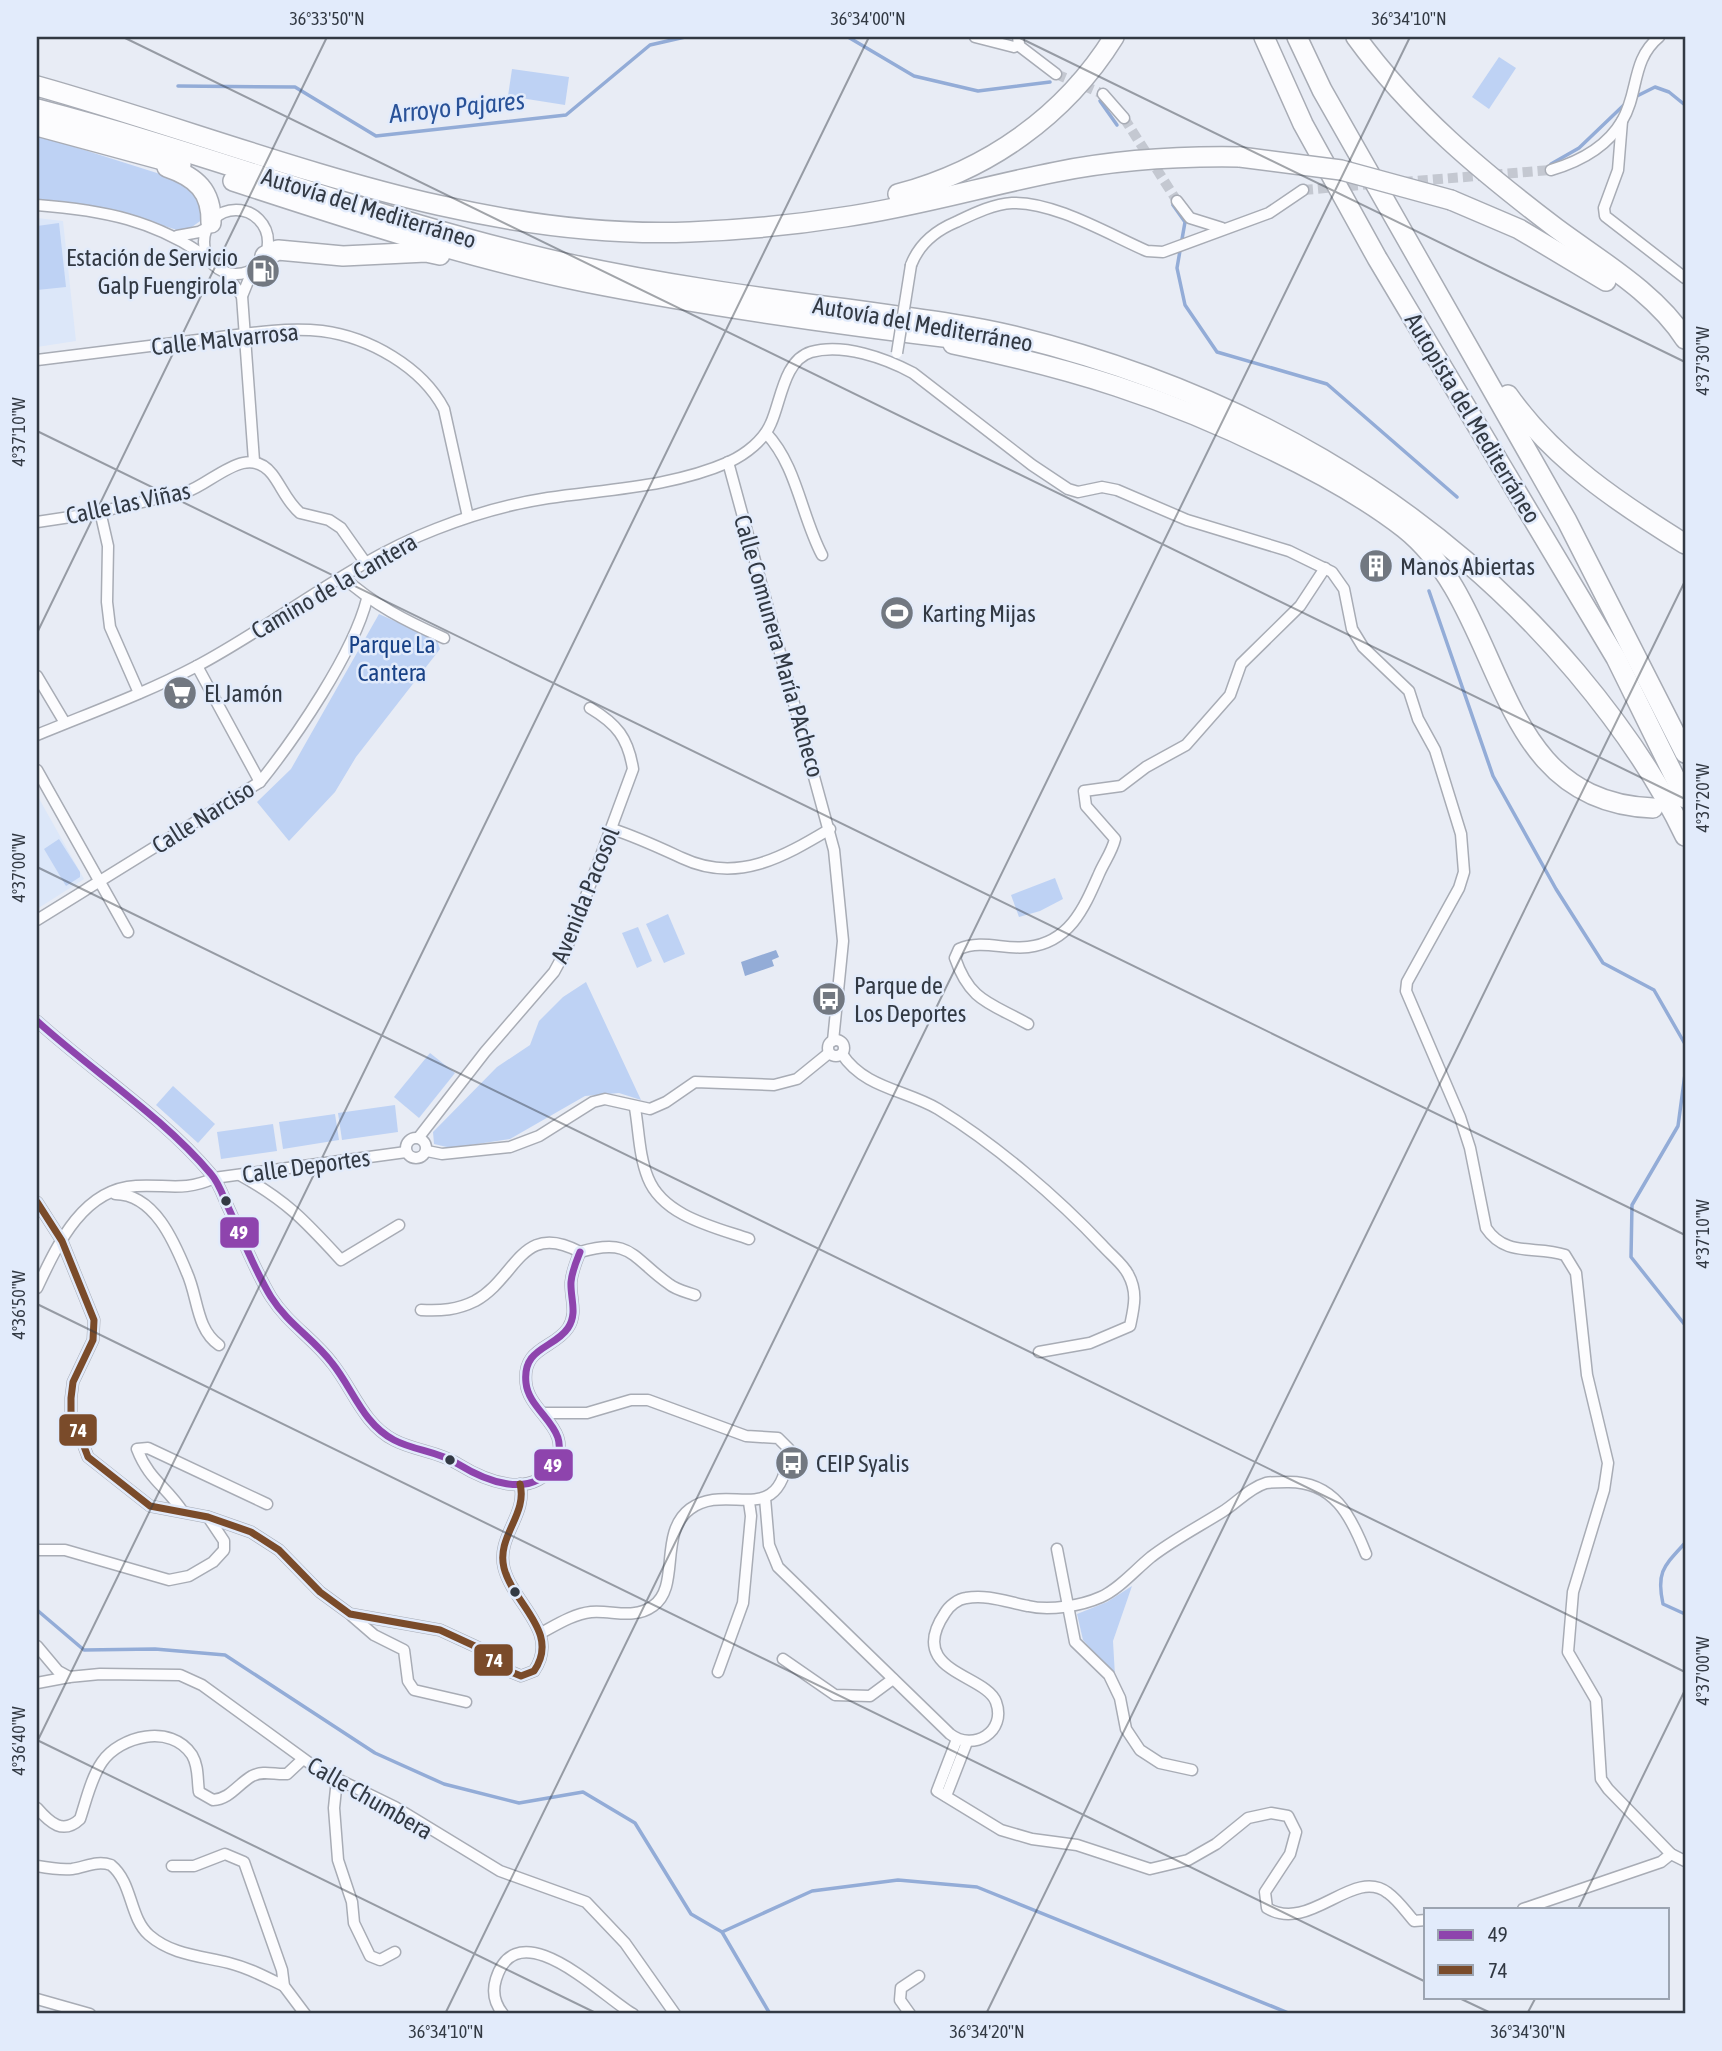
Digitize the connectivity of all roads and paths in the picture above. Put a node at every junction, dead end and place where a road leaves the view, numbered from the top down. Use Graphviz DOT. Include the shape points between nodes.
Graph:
graph roads {
  1 [pos="975,37"];
  2 [pos="1114,37"];
  3 [pos="1250,37"];
  4 [pos="1264,37"];
  5 [pos="1297,37"];
  6 [pos="1356,37"];
  7 [pos="1659,37"];
  8 [pos="1018,41"];
  9 [pos="1056,74"];
  10 [pos="37,86"];
  11 [pos="1103,94"];
  12 [pos="37,109"];
  13 [pos="1124,118"];
  14 [pos="1622,121"];
  15 [pos="1303,124"];
  16 [pos="37,126"];
  17 [pos="123,150"];
  18 [pos="1551,170"];
  19 [pos="1303,190"];
  20 [pos="1177,201"];
  21 [pos="37,205"];
  22 [pos="814,220"];
  23 [pos="210,225"];
  24 [pos="1222,228"];
  25 [pos="177,236"];
  26 [pos="209,259"];
  27 [pos="493,260"];
  28 [pos="259,263"];
  29 [pos="224,271"];
  30 [pos="1685,278"];
  31 [pos="243,296"];
  32 [pos="245,334"];
  33 [pos="925,335"];
  34 [pos="1685,339"];
  35 [pos="1042,345"];
  36 [pos="896,358"];
  37 [pos="37,360"];
  38 [pos="1478,362"];
  39 [pos="766,433"];
  40 [pos="254,461"];
  41 [pos="728,462"];
  42 [pos="100,511"];
  43 [pos="468,517"];
  44 [pos="37,522"];
  45 [pos="1685,544"];
  46 [pos="822,555"];
  47 [pos="365,562"];
  48 [pos="1325,568"];
  49 [pos="343,577"];
  50 [pos="367,599"];
  51 [pos="444,638"];
  52 [pos="197,666"];
  53 [pos="37,677"];
  54 [pos="139,693"];
  55 [pos="590,708"];
  56 [pos="65,723"];
  57 [pos="37,735"];
  58 [pos="1685,753"];
  59 [pos="37,770"];
  60 [pos="260,782"];
  61 [pos="1685,799"];
  62 [pos="1653,808"];
  63 [pos="612,828"];
  64 [pos="830,830"];
  65 [pos="1685,836"];
  66 [pos="100,881"];
  67 [pos="37,920"];
  68 [pos="128,932"];
  69 [pos="37,1021"];
  70 [pos="1028,1024"];
  71 [pos="833,1041"];
  72 [pos="829,1053"];
  73 [pos="842,1054"];
  74 [pos="635,1108"];
  75 [pos="419,1138"];
  76 [pos="427,1151"];
  77 [pos="406,1152"];
  78 [pos="240,1175"];
  79 [pos="214,1178"];
  80 [pos="102,1194"];
  81 [pos="37,1202"];
  82 [pos="399,1225"];
  83 [pos="749,1239"];
  84 [pos="62,1241"];
  85 [pos="580,1252"];
  86 [pos="37,1288"];
  87 [pos="695,1295"];
  88 [pos="421,1310"];
  89 [pos="219,1345"];
  90 [pos="1039,1352"];
  91 [pos="545,1413"];
  92 [pos="520,1484"];
  93 [pos="765,1498"];
  94 [pos="749,1502"];
  95 [pos="267,1504"];
  96 [pos="183,1512"];
  97 [pos="208,1517"];
  98 [pos="1057,1549"];
  99 [pos="37,1550"];
  100 [pos="1366,1554"];
  101 [pos="1068,1605"];
  102 [pos="349,1614"];
  103 [pos="378,1621"];
  104 [pos="541,1633"];
  105 [pos="374,1635"];
  106 [pos="37,1646"];
  107 [pos="783,1659"];
  108 [pos="718,1672"];
  109 [pos="69,1677"];
  110 [pos="892,1679"];
  111 [pos="37,1683"];
  112 [pos="466,1702"];
  113 [pos="962,1741"];
  114 [pos="302,1759"];
  115 [pos="1192,1770"];
  116 [pos="337,1779"];
  117 [pos="37,1808"];
  118 [pos="1671,1854"];
  119 [pos="1685,1861"];
  120 [pos="37,1866"];
  121 [pos="172,1866"];
  122 [pos="1526,1908"];
  123 [pos="1424,1920"];
  124 [pos="395,1952"];
  125 [pos="919,1976"];
  126 [pos="284,1986"];
  127 [pos="37,1999"];
  128 [pos="90,2014"];
  129 [pos="305,2014"];
  130 [pos="502,2014"];
  131 [pos="633,2014"];
  132 [pos="675,2014"];
  133 [pos="910,2014"];
  1 -- 8 [label="street" via="1014,47"];
  2 -- 22 [label="highway" via="1062,105 1007,146 914,190"];
  3 -- 15 [label="highway" via="1284,100"];
  4 -- 15 [label="highway, Autopista del Mediterráneo"];
  5 -- 38 [label="highway, Autopista del Mediterráneo" via="1322,90"];
  6 -- 34 [label="highway" via="1450,144 1632,285 1675,322"];
  7 -- 14 [label="street" via="1639,63"];
  8 -- 9 [label="street"];
  10 -- 22 [label="highway, Autovía del Mediterráneo" via="454,210 551,226 635,232 740,229"];
  11 -- 13 [label="street"];
  12 -- 35 [label="highway, Autovía del Mediterráneo" via="436,230 565,263 716,291 937,322"];
  14 -- 18 [label="street" via="1577,163"];
  14 -- 30 [label="street" via="1618,170 1605,216"];
  15 -- 61 [label="highway, Autopista del Mediterráneo" via="1409,312 1616,658"];
  16 -- 17 [label="highway"];
  17 -- 23 [label="highway" via="199,182 208,195"];
  17 -- 27 [label="highway"];
  19 -- 24 [label="street" via="1269,213"];
  20 -- 24 [label="street" via="1190,218"];
  21 -- 25 [label="street" via="109,214"];
  22 -- 34 [label="highway, Autovía del Mediterráneo, bridge" via="1059,171 1161,158 1240,157 1341,170 1451,200 1519,229 1634,300"];
  23 -- 25 [label="street"];
  23 -- 26 [label="street" via="205,243"];
  23 -- 28 [label="street" via="234,211 255,216 267,234"];
  24 -- 36 [label="street, bridge" via="1174,250 1147,251 1050,210 1012,203 979,211 938,230 915,256"];
  25 -- 26 [label="street"];
  26 -- 29 [label="street"];
  27 -- 28 [label="highway" via="469,261 426,252 343,256 278,250"];
  27 -- 33 [label="highway" via="679,299"];
  28 -- 29 [label="street" via="239,274"];
  28 -- 31 [label="street"];
  29 -- 31 [label="street"];
  31 -- 32 [label="street"];
  32 -- 37 [label="street, Calle Malvarrosa"];
  32 -- 40 [label="street"];
  32 -- 43 [label="street, Calle Malvarrosa" via="325,331 386,353 426,382 443,409"];
  33 -- 35 [label="highway"];
  33 -- 62 [label="highway" via="1075,371 1168,402 1304,465 1374,507 1423,547 1446,579 1517,720 1551,767 1567,782 1608,803"];
  35 -- 65 [label="highway, Autovía del Mediterráneo" via="1143,375 1283,436 1341,468 1435,534 1506,596 1591,691 1654,778"];
  36 -- 39 [label="street" via="825,348 807,353 788,374"];
  36 -- 48 [label="street" via="1032,466 1068,489 1117,490 1187,520 1268,544"];
  38 -- 45 [label="highway" via="1494,374 1518,409 1576,468"];
  38 -- 58 [label="highway, Autopista del Mediterráneo" via="1567,521"];
  39 -- 41 [label="street, Camino de la Cantera"];
  39 -- 46 [label="street" via="788,462"];
  40 -- 42 [label="street, Calle las Viñas" via="226,469 201,487"];
  40 -- 47 [label="street" via="272,473 300,513 341,528"];
  41 -- 43 [label="street, Camino de la Cantera" via="638,488 546,498"];
  41 -- 64 [label="street, Calle Comunera María PAcheco"];
  42 -- 44 [label="street, Calle las Viñas"];
  42 -- 54 [label="street" via="108,546 110,627"];
  43 -- 47 [label="street, Camino de la Cantera"];
  47 -- 49 [label="street, Camino de la Cantera"];
  48 -- 70 [label="street" via="1300,606 1241,664 1230,695 1186,745 1121,786 1084,791 1086,806 1115,839 1069,929 1053,940 1028,947 984,943 959,949 955,958 969,989"];
  48 -- 118 [label="street" via="1344,589 1352,629 1363,647 1409,691 1435,750 1461,834 1464,872 1459,888 1406,991 1467,1138 1486,1228 1504,1246 1565,1255 1576,1273 1587,1374 1608,1464 1573,1592 1567,1652 1595,1700 1601,1779"];
  49 -- 50 [label="street"];
  49 -- 52 [label="street, Camino de la Cantera"];
  50 -- 51 [label="street"];
  50 -- 60 [label="street, Calle Narciso" via="360,626 286,749"];
  52 -- 54 [label="street, Camino de la Cantera"];
  52 -- 60 [label="street"];
  53 -- 56 [label="street"];
  54 -- 56 [label="street, Camino de la Cantera"];
  55 -- 63 [label="street, Avenida Pacosol" via="609,719 629,745 633,769"];
  56 -- 57 [label="street, Camino de la Cantera"];
  59 -- 66 [label="street"];
  60 -- 66 [label="street, Calle Narciso"];
  63 -- 64 [label="street" via="695,863 730,869 786,856"];
  63 -- 75 [label="street, Avenida Pacosol" via="554,972"];
  64 -- 71 [label="street, Calle Comunera María PAcheco" via="844,940"];
  66 -- 67 [label="street, Calle Narciso"];
  66 -- 68 [label="street"];
  69 -- 79 [label="street" via="90,1063"];
  71 -- 72 [label="street"];
  71 -- 73 [label="street" via="843,1044"];
  72 -- 73 [label="street"];
  72 -- 74 [label="street" via="797,1079 775,1085 695,1082 659,1107"];
  73 -- 90 [label="street" via="864,1076 936,1108 986,1144 1090,1232 1128,1272 1136,1293 1130,1326 1090,1343"];
  74 -- 76 [label="street" via="604,1099 510,1147 442,1154"];
  74 -- 83 [label="street" via="648,1180 663,1199 684,1215"];
  75 -- 76 [label="street"];
  75 -- 77 [label="street" via="409,1141"];
  76 -- 77 [label="street" via="419,1158"];
  77 -- 78 [label="street, Calle Deportes"];
  78 -- 79 [label="street, Calle Deportes"];
  78 -- 82 [label="street" via="295,1210 341,1260"];
  79 -- 80 [label="street, Calle Deportes" via="189,1188 135,1186"];
  79 -- 92 [label="street" via="271,1297 332,1363 372,1423 394,1440 440,1454 491,1482"];
  80 -- 84 [label="street"];
  80 -- 89 [label="street" via="135,1196 152,1209 188,1273 206,1336"];
  81 -- 84 [label="street"];
  84 -- 86 [label="street"];
  84 -- 96 [label="street" via="94,1320 93,1340 73,1382 71,1398 71,1412 88,1457 149,1506"];
  85 -- 87 [label="street" via="605,1245 623,1249 643,1260 670,1286"];
  85 -- 88 [label="street" via="562,1242 542,1242 523,1252 477,1300 456,1309"];
  85 -- 91 [label="street" via="573,1269 574,1314 569,1328 534,1354 527,1368 530,1397"];
  91 -- 92 [label="street" via="554,1425 558,1454 542,1476"];
  91 -- 93 [label="street" via="587,1413 648,1400 746,1436 778,1438 789,1449 788,1463 781,1482"];
  92 -- 104 [label="street" via="522,1503 505,1544 504,1567"];
  93 -- 94 [label="street"];
  93 -- 110 [label="street" via="769,1545 778,1567"];
  94 -- 104 [label="street" via="709,1501 687,1511 672,1539 665,1592 652,1607 631,1615 578,1615"];
  94 -- 108 [label="street" via="743,1603"];
  95 -- 96 [label="street" via="148,1448 137,1449 146,1472"];
  96 -- 97 [label="street"];
  97 -- 99 [label="street" via="224,1541 224,1550 189,1576 169,1580 65,1550"];
  97 -- 102 [label="street" via="251,1532 279,1550"];
  98 -- 101 [label="street"];
  100 -- 101 [label="street" via="1343,1505 1325,1490 1301,1482 1268,1483 1153,1556 1101,1597"];
  101 -- 113 [label="street" via="1031,1607 979,1596 962,1598 947,1609 934,1643 942,1660 958,1676 992,1695 997,1704 993,1731 979,1741"];
  101 -- 115 [label="street" via="1075,1642 1109,1675 1120,1698 1126,1729 1140,1750 1160,1763"];
  102 -- 103 [label="street"];
  102 -- 105 [label="street"];
  103 -- 104 [label="street" via="440,1630 479,1648 512,1675 521,1676 534,1671 541,1660"];
  103 -- 105 [label="street"];
  105 -- 112 [label="street" via="404,1650 408,1681 414,1690"];
  106 -- 109 [label="street"];
  107 -- 110 [label="street" via="835,1695 870,1696"];
  109 -- 111 [label="street, Calle Chumbera"];
  109 -- 114 [label="street, Calle Chumbera" via="180,1675 202,1685"];
  110 -- 113 [label="street"];
  113 -- 123 [label="street" via="942,1793 1001,1829 1077,1845 1150,1869 1188,1860 1248,1818 1271,1813 1288,1816 1297,1832 1290,1854 1265,1892 1267,1908 1280,1916 1297,1915 1364,1887 1387,1891 1414,1921"];
  114 -- 116 [label="street, Calle Chumbera"];
  114 -- 117 [label="street" via="287,1774 260,1773 213,1800 199,1792 197,1767 190,1752 158,1737 128,1740 101,1764 74,1825 56,1826"];
  116 -- 124 [label="street" via="338,1860 354,1923 370,1956 380,1959"];
  116 -- 132 [label="street, Calle Chumbera" via="395,1807 500,1871 586,1902 625,1944"];
  118 -- 119 [label="street"];
  118 -- 122 [label="street" via="1661,1862"];
  120 -- 126 [label="street" via="55,1870 97,1862 111,1865 126,1886 142,1926 157,1941 187,1955 244,1968"];
  121 -- 126 [label="street" via="194,1866 225,1854 244,1862"];
  125 -- 133 [label="street" via="901,1988 900,2000"];
  126 -- 129 [label="street"];
  127 -- 128 [label="street"];
  130 -- 131 [label="street" via="494,1992 501,1968 515,1955 528,1953 560,1961"];
}
